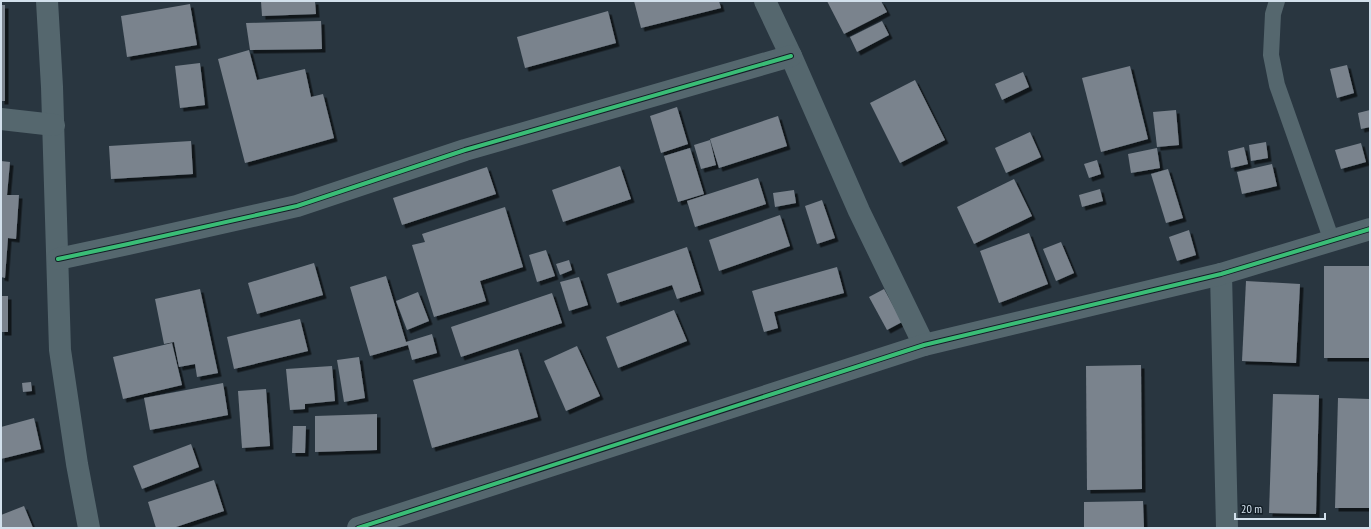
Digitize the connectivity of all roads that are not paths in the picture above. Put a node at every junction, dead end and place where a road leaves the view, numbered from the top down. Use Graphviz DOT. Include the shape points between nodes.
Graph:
graph roads {
  1 [pos="47,1"];
  2 [pos="765,1"];
  3 [pos="1277,1"];
  4 [pos="791,56"];
  5 [pos="1,120"];
  6 [pos="54,125"];
  7 [pos="1370,230"];
  8 [pos="1332,241"];
  9 [pos="58,259"];
  10 [pos="1221,274"];
  11 [pos="924,345"];
  12 [pos="89,528"];
  13 [pos="358,528"];
  14 [pos="1227,528"];
  1 -- 6 [label="street"];
  2 -- 4 [label="street"];
  3 -- 8 [label="lane" via="1273,14 1271,55 1277,85"];
  4 -- 9 [label="street" via="465,150 298,206"];
  4 -- 11 [label="street" via="859,211"];
  5 -- 6 [label="street"];
  6 -- 9 [label="street"];
  7 -- 8 [label="street"];
  8 -- 10 [label="street"];
  9 -- 12 [label="street" via="60,350"];
  10 -- 11 [label="street"];
  10 -- 14 [label="street"];
  11 -- 13 [label="street"];
}
